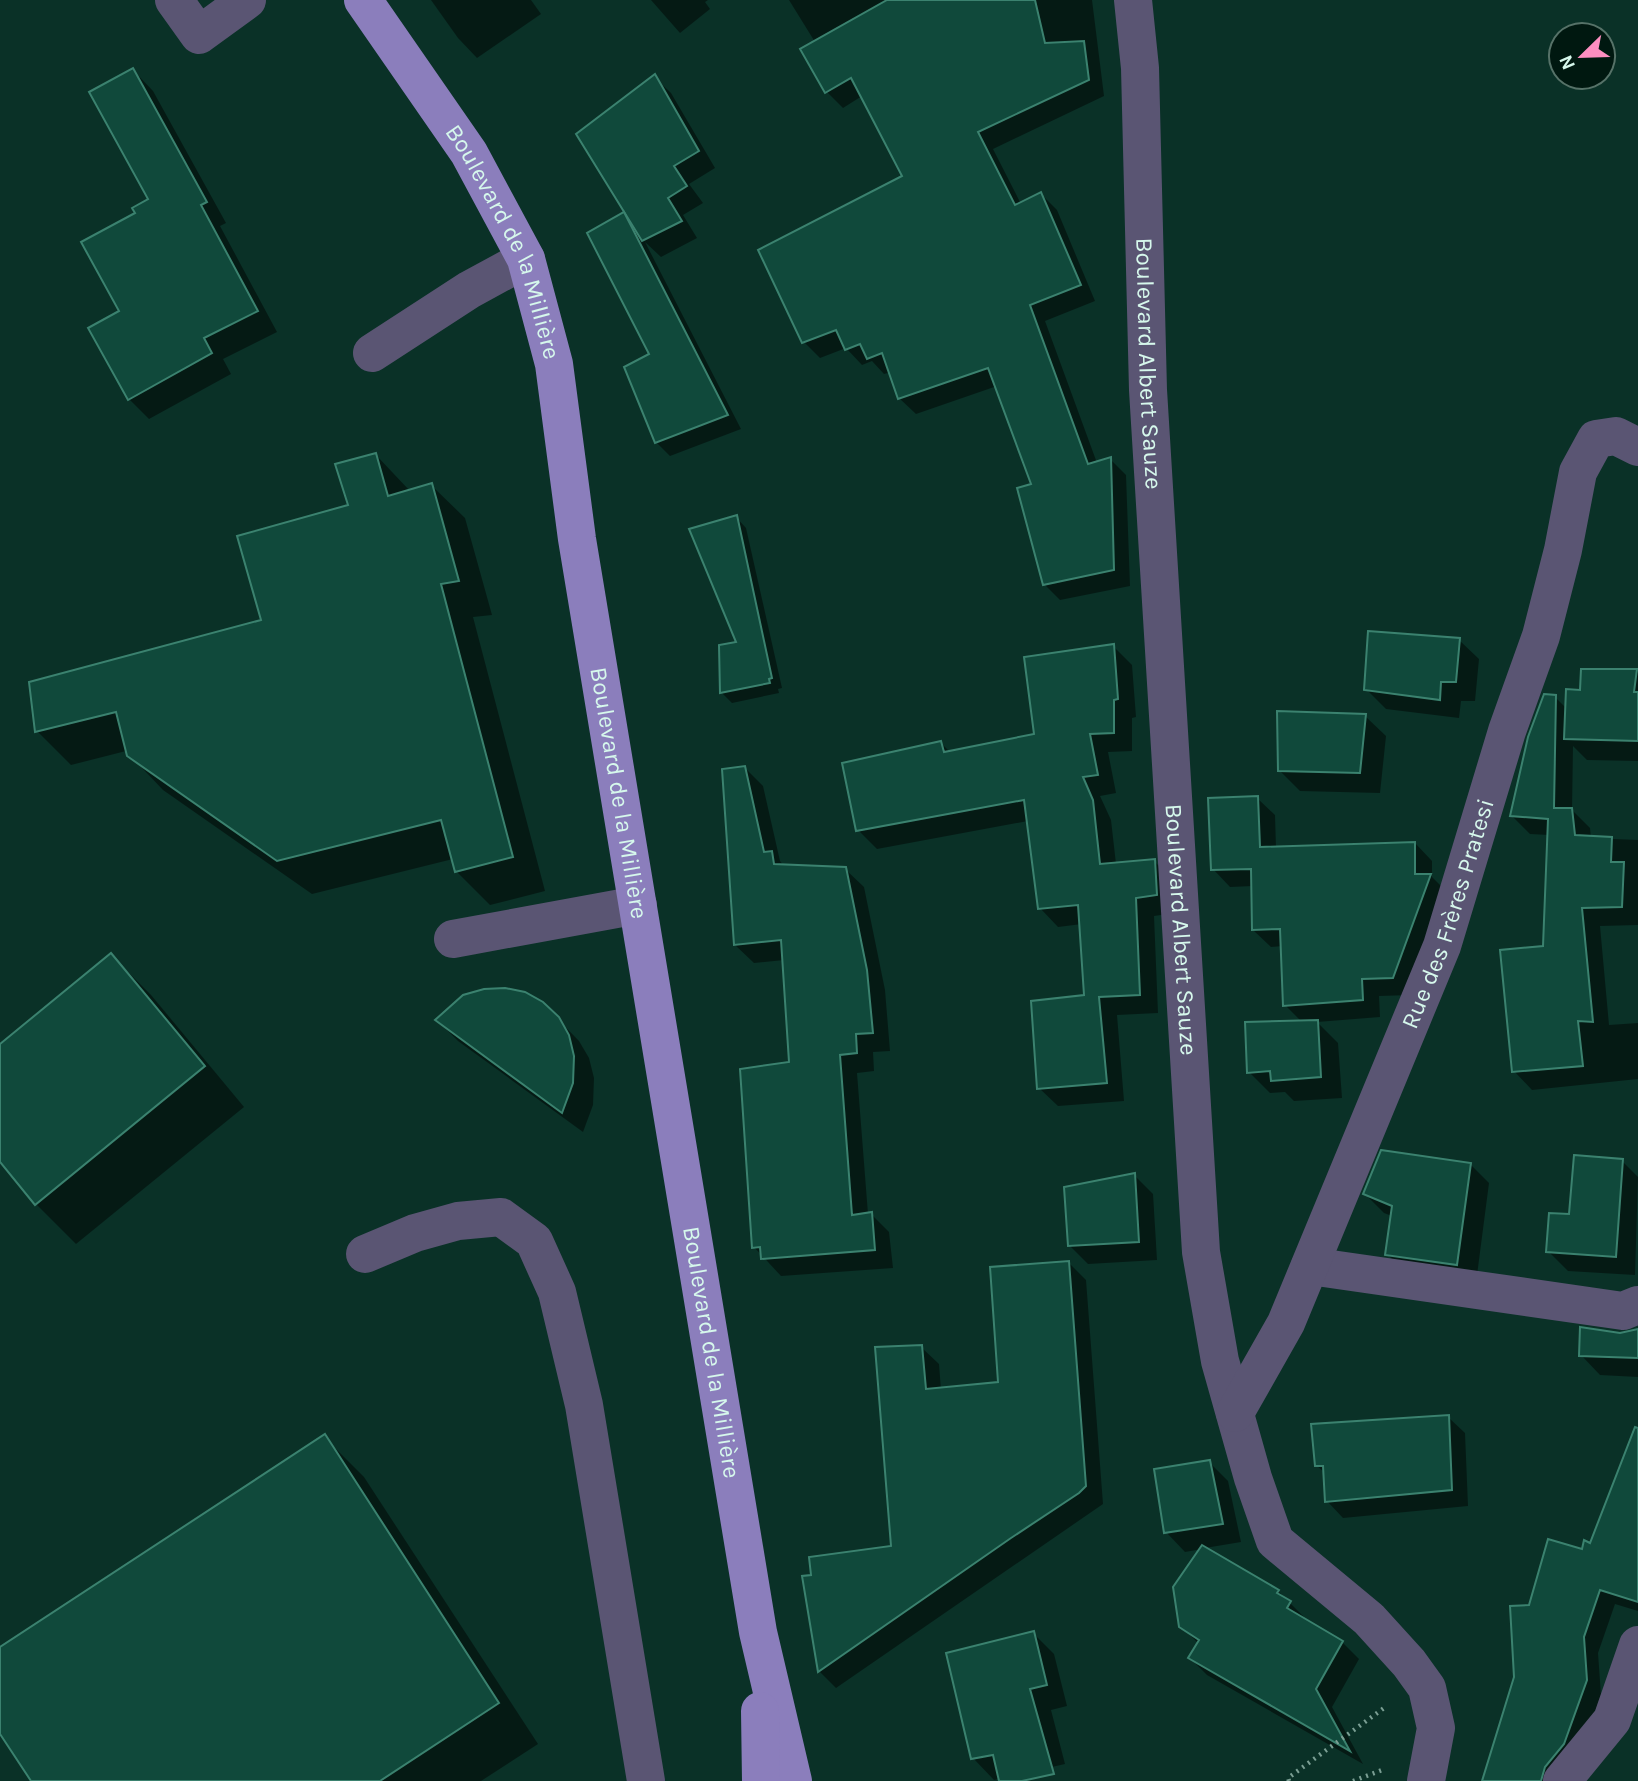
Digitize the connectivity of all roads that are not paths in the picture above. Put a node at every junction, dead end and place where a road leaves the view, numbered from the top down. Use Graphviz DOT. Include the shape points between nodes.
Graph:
graph roads {
  1 [pos="174,0"];
  2 [pos="247,0"];
  3 [pos="363,0"];
  4 [pos="1133,0"];
  5 [pos="526,259"];
  6 [pos="372,353"];
  7 [pos="1638,447"];
  8 [pos="638,905"];
  9 [pos="453,939"];
  10 [pos="365,1254"];
  11 [pos="1310,1266"];
  12 [pos="1638,1305"];
  13 [pos="1235,1413"];
  14 [pos="758,1632"];
  15 [pos="1638,1645"];
  16 [pos="646,1781"];
  17 [pos="761,1781"];
  18 [pos="793,1781"];
  19 [pos="1426,1781"];
  20 [pos="1562,1781"];
  1 -- 2 [label="street" via="199,35"];
  3 -- 5 [label="main road, Boulevard de la Millière" via="469,153"];
  4 -- 13 [label="street, Boulevard Albert Sauze" via="1140,68 1148,390 1201,1252 1220,1361"];
  5 -- 6 [label="street"];
  5 -- 8 [label="main road, Boulevard de la Millière" via="554,364 577,539"];
  7 -- 11 [label="street, Rue des Frères Pratesi" via="1616,436 1596,439 1578,472 1541,636 1442,946"];
  8 -- 9 [label="street"];
  8 -- 14 [label="main road, Boulevard de la Millière"];
  10 -- 16 [label="street" via="458,1220 501,1217 534,1241 557,1292 584,1405"];
  11 -- 12 [label="street" via="1623,1311"];
  11 -- 13 [label="street, Rue des Frères Pratesi" via="1286,1322"];
  13 -- 19 [label="street, Boulevard Albert Sauze" via="1275,1541 1369,1619 1427,1688 1436,1728"];
  14 -- 17 [label="main road, Boulevard de la Millière"];
  14 -- 18 [label="main road, Boulevard de la Millière"];
  15 -- 20 [label="street" via="1612,1720"];
}
